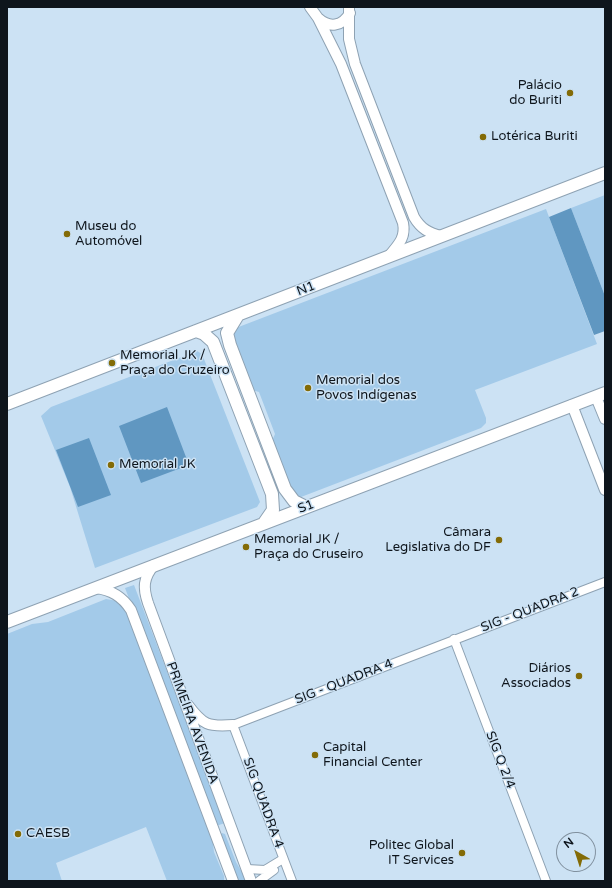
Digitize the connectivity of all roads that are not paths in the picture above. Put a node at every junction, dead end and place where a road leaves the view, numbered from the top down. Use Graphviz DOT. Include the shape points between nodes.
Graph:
graph roads {
  1 [pos="310,7"];
  2 [pos="349,10"];
  3 [pos="318,18"];
  4 [pos="605,173"];
  5 [pos="442,236"];
  6 [pos="389,256"];
  7 [pos="238,315"];
  8 [pos="196,331"];
  9 [pos="601,395"];
  10 [pos="7,404"];
  11 [pos="572,405"];
  12 [pos="605,419"];
  13 [pos="605,490"];
  14 [pos="306,507"];
  15 [pos="264,522"];
  16 [pos="154,565"];
  17 [pos="605,582"];
  18 [pos="96,588"];
  19 [pos="7,622"];
  20 [pos="454,640"];
  21 [pos="182,698"];
  22 [pos="233,725"];
  23 [pos="231,830"];
  24 [pos="216,835"];
  25 [pos="284,863"];
  26 [pos="247,869"];
  27 [pos="276,869"];
  28 [pos="233,881"];
  29 [pos="251,881"];
  30 [pos="259,881"];
  31 [pos="292,881"];
  32 [pos="546,881"];
  1 -- 3 [label="main road"];
  2 -- 3 [label="main road" via="345,21 339,24 324,24"];
  2 -- 5 [label="main road" via="349,39 355,64 414,218 419,226 429,233"];
  3 -- 6 [label="main road" via="341,64 403,223 405,232 401,242"];
  4 -- 5 [label="highway, N1"];
  5 -- 6 [label="highway, N1"];
  6 -- 7 [label="highway, N1"];
  7 -- 8 [label="highway, N1"];
  7 -- 14 [label="highway" via="227,333 230,345 285,489 294,501"];
  8 -- 10 [label="highway, N1"];
  8 -- 15 [label="highway" via="213,342 272,494 273,510"];
  9 -- 11 [label="highway, S1"];
  9 -- 12 [label="main road"];
  11 -- 13 [label="main road"];
  11 -- 14 [label="highway, S1"];
  14 -- 15 [label="highway, S1"];
  15 -- 16 [label="highway, S1"];
  16 -- 18 [label="highway, S1"];
  16 -- 21 [label="main road, PRIMEIRA AVENIDA" via="144,580 146,597"];
  17 -- 20 [label="street, SIG - QUADRA 2"];
  18 -- 19 [label="highway, S1"];
  18 -- 24 [label="main road, PRIMEIRA AVENIDA" via="114,593 130,610"];
  20 -- 22 [label="street, SIG - QUADRA 4"];
  20 -- 32 [label="street, SIG Q 2/4"];
  21 -- 22 [label="main road" via="204,723 214,726"];
  21 -- 23 [label="main road, PRIMEIRA AVENIDA"];
  22 -- 25 [label="street, SIG QUADRA 4"];
  23 -- 24 [label="main road" via="222,828"];
  23 -- 26 [label="main road, PRIMEIRA AVENIDA"];
  24 -- 28 [label="main road, PRIMEIRA AVENIDA"];
  25 -- 26 [label="street" via="265,870"];
  25 -- 27 [label="street"];
  25 -- 31 [label="street, SIG QUADRA 4"];
  26 -- 29 [label="main road, PRIMEIRA AVENIDA"];
  27 -- 30 [label="street"];
  27 -- 31 [label="street"];
}
